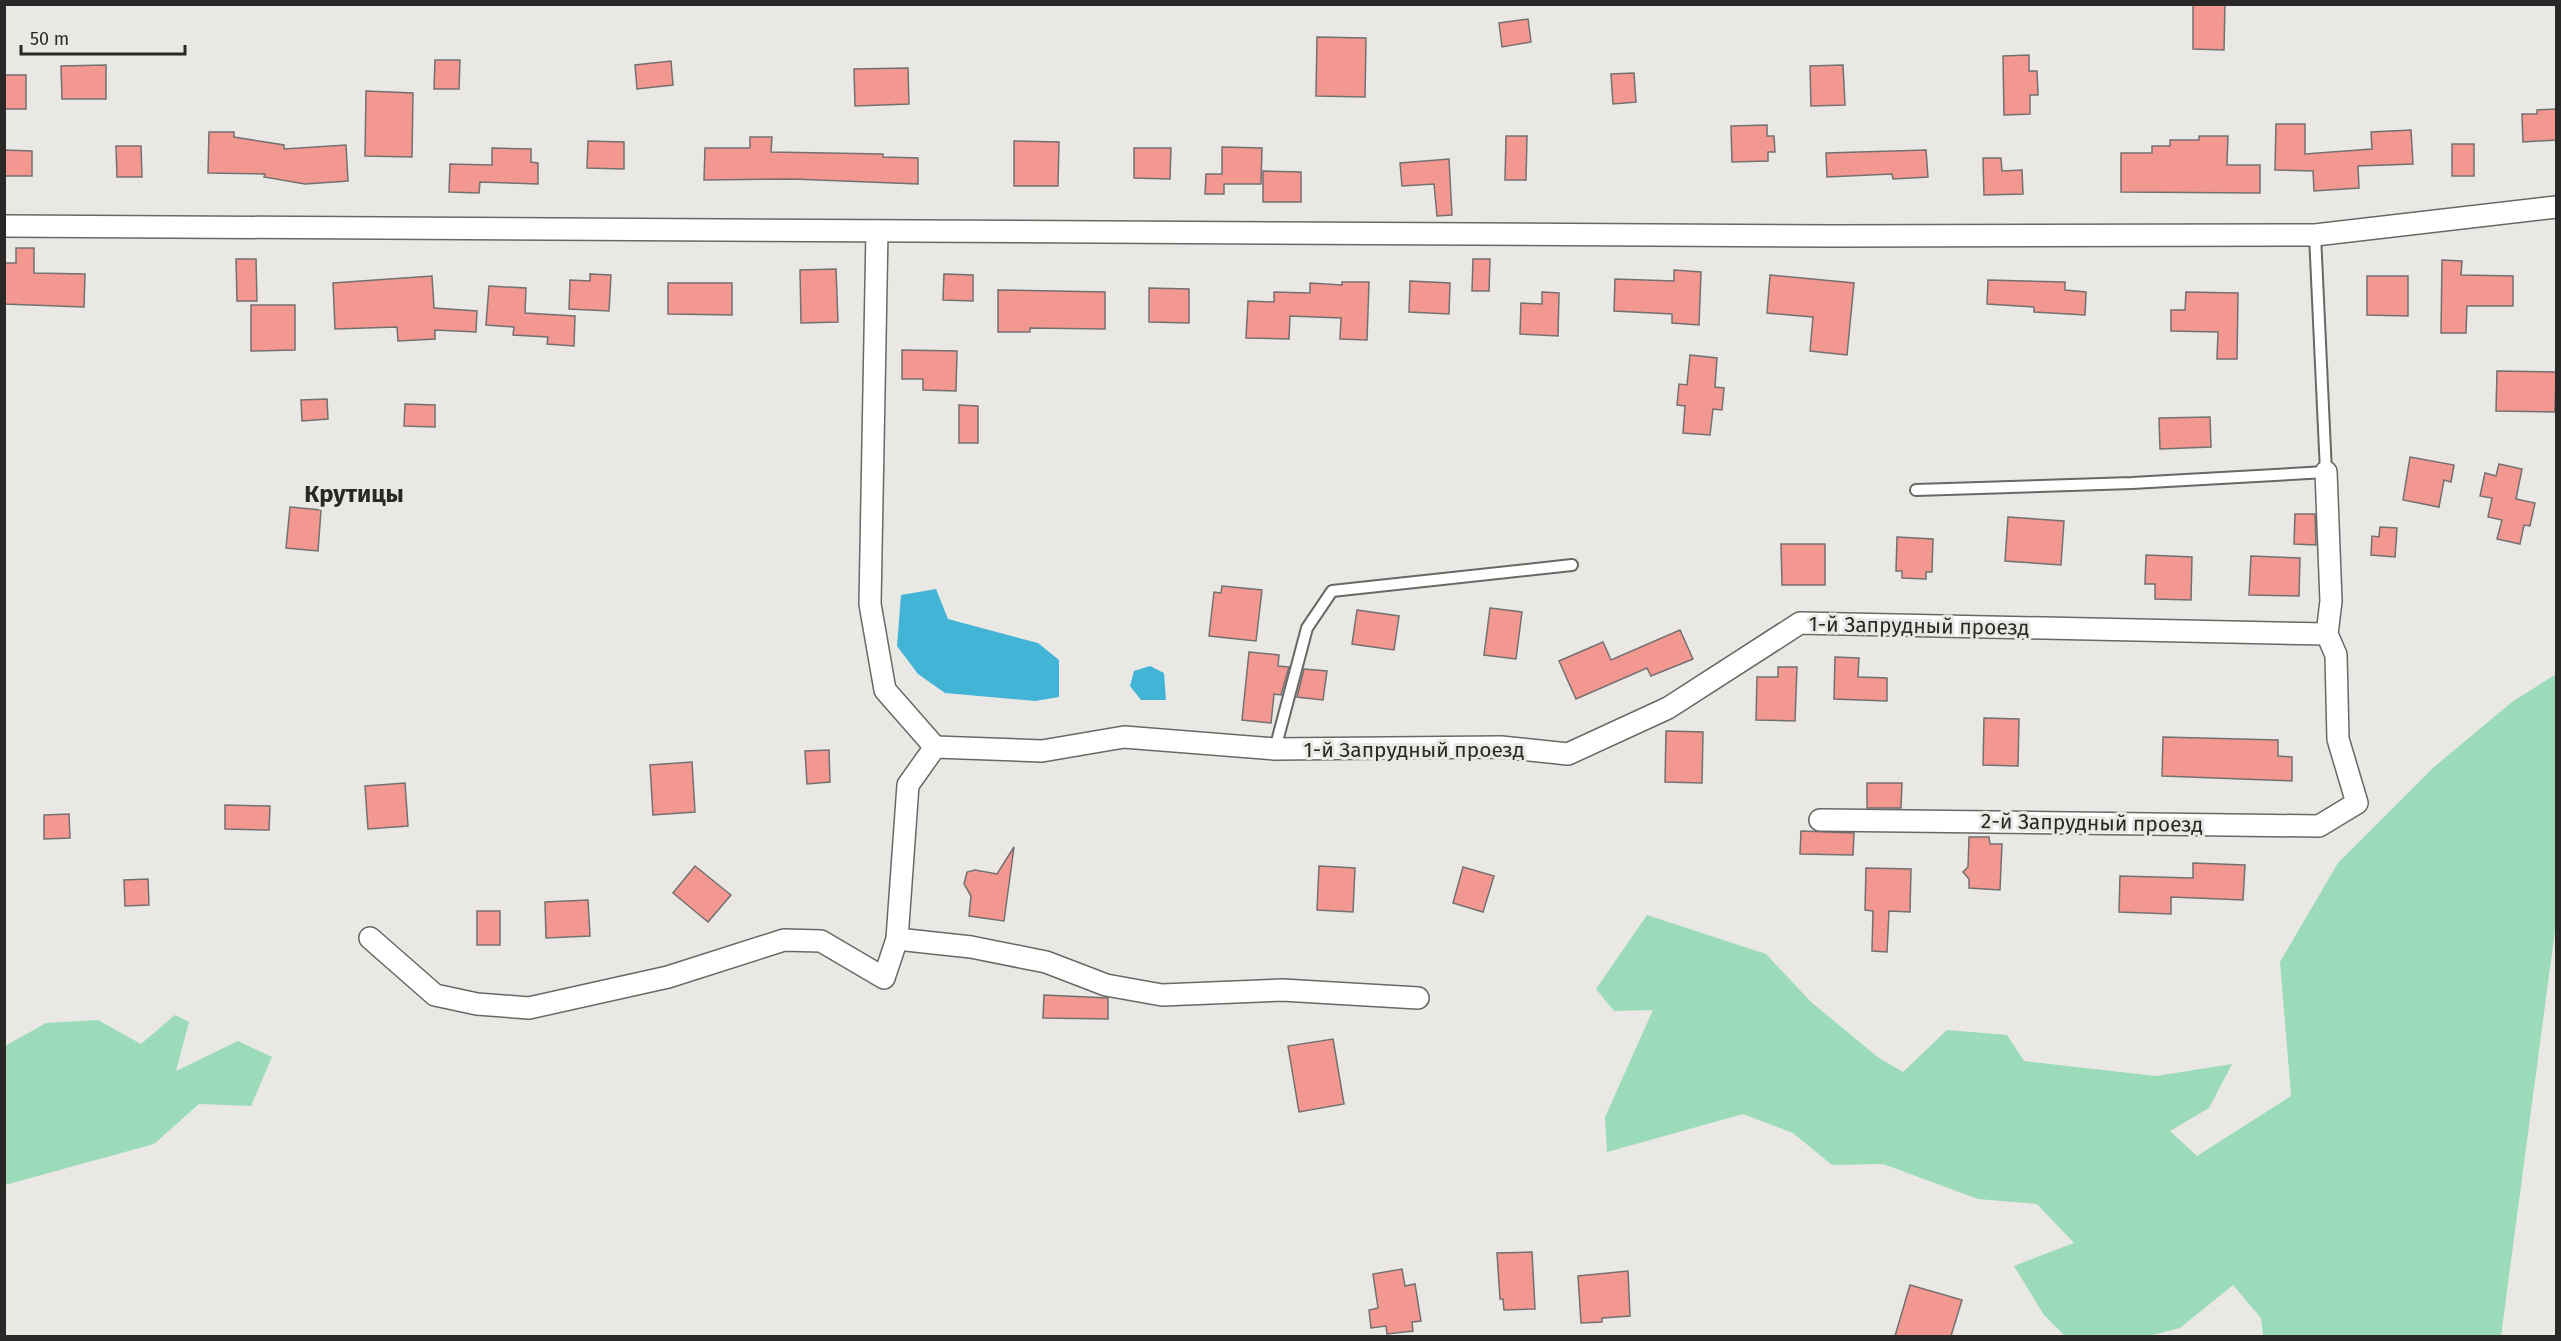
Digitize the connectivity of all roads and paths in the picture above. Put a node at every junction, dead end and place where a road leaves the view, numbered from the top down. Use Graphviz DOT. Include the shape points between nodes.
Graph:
graph roads {
  1 [pos="2556,207"];
  2 [pos="4,226"];
  3 [pos="877,231"];
  4 [pos="2315,235"];
  5 [pos="2326,472"];
  6 [pos="1916,489"];
  7 [pos="1572,565"];
  8 [pos="2327,634"];
  9 [pos="935,747"];
  10 [pos="1275,749"];
  11 [pos="1820,820"];
  12 [pos="370,938"];
  13 [pos="897,939"];
  14 [pos="1418,998"];
  1 -- 4 [label="street"];
  2 -- 3 [label="street"];
  3 -- 4 [label="street"];
  3 -- 9 [label="street" via="870,604 885,690"];
  4 -- 5 [label="lane"];
  5 -- 6 [label="lane"];
  5 -- 8 [label="street" via="2331,601"];
  7 -- 10 [label="lane" via="1332,591 1307,628"];
  8 -- 10 [label="street, 1-й Запрудный проезд" via="1800,623 1668,708 1568,754 1501,747"];
  8 -- 11 [label="street, 2-й Запрудный проезд" via="2337,655 2338,739 2357,803 2319,826"];
  9 -- 10 [label="street, 1-й Запрудный проезд" via="1042,751 1124,737"];
  9 -- 13 [label="street" via="908,785"];
  12 -- 13 [label="street" via="435,995 477,1004 529,1008 668,977 784,940 821,941 884,978"];
  13 -- 14 [label="street" via="971,947 1046,962 1106,985 1162,995 1282,990"];
}
